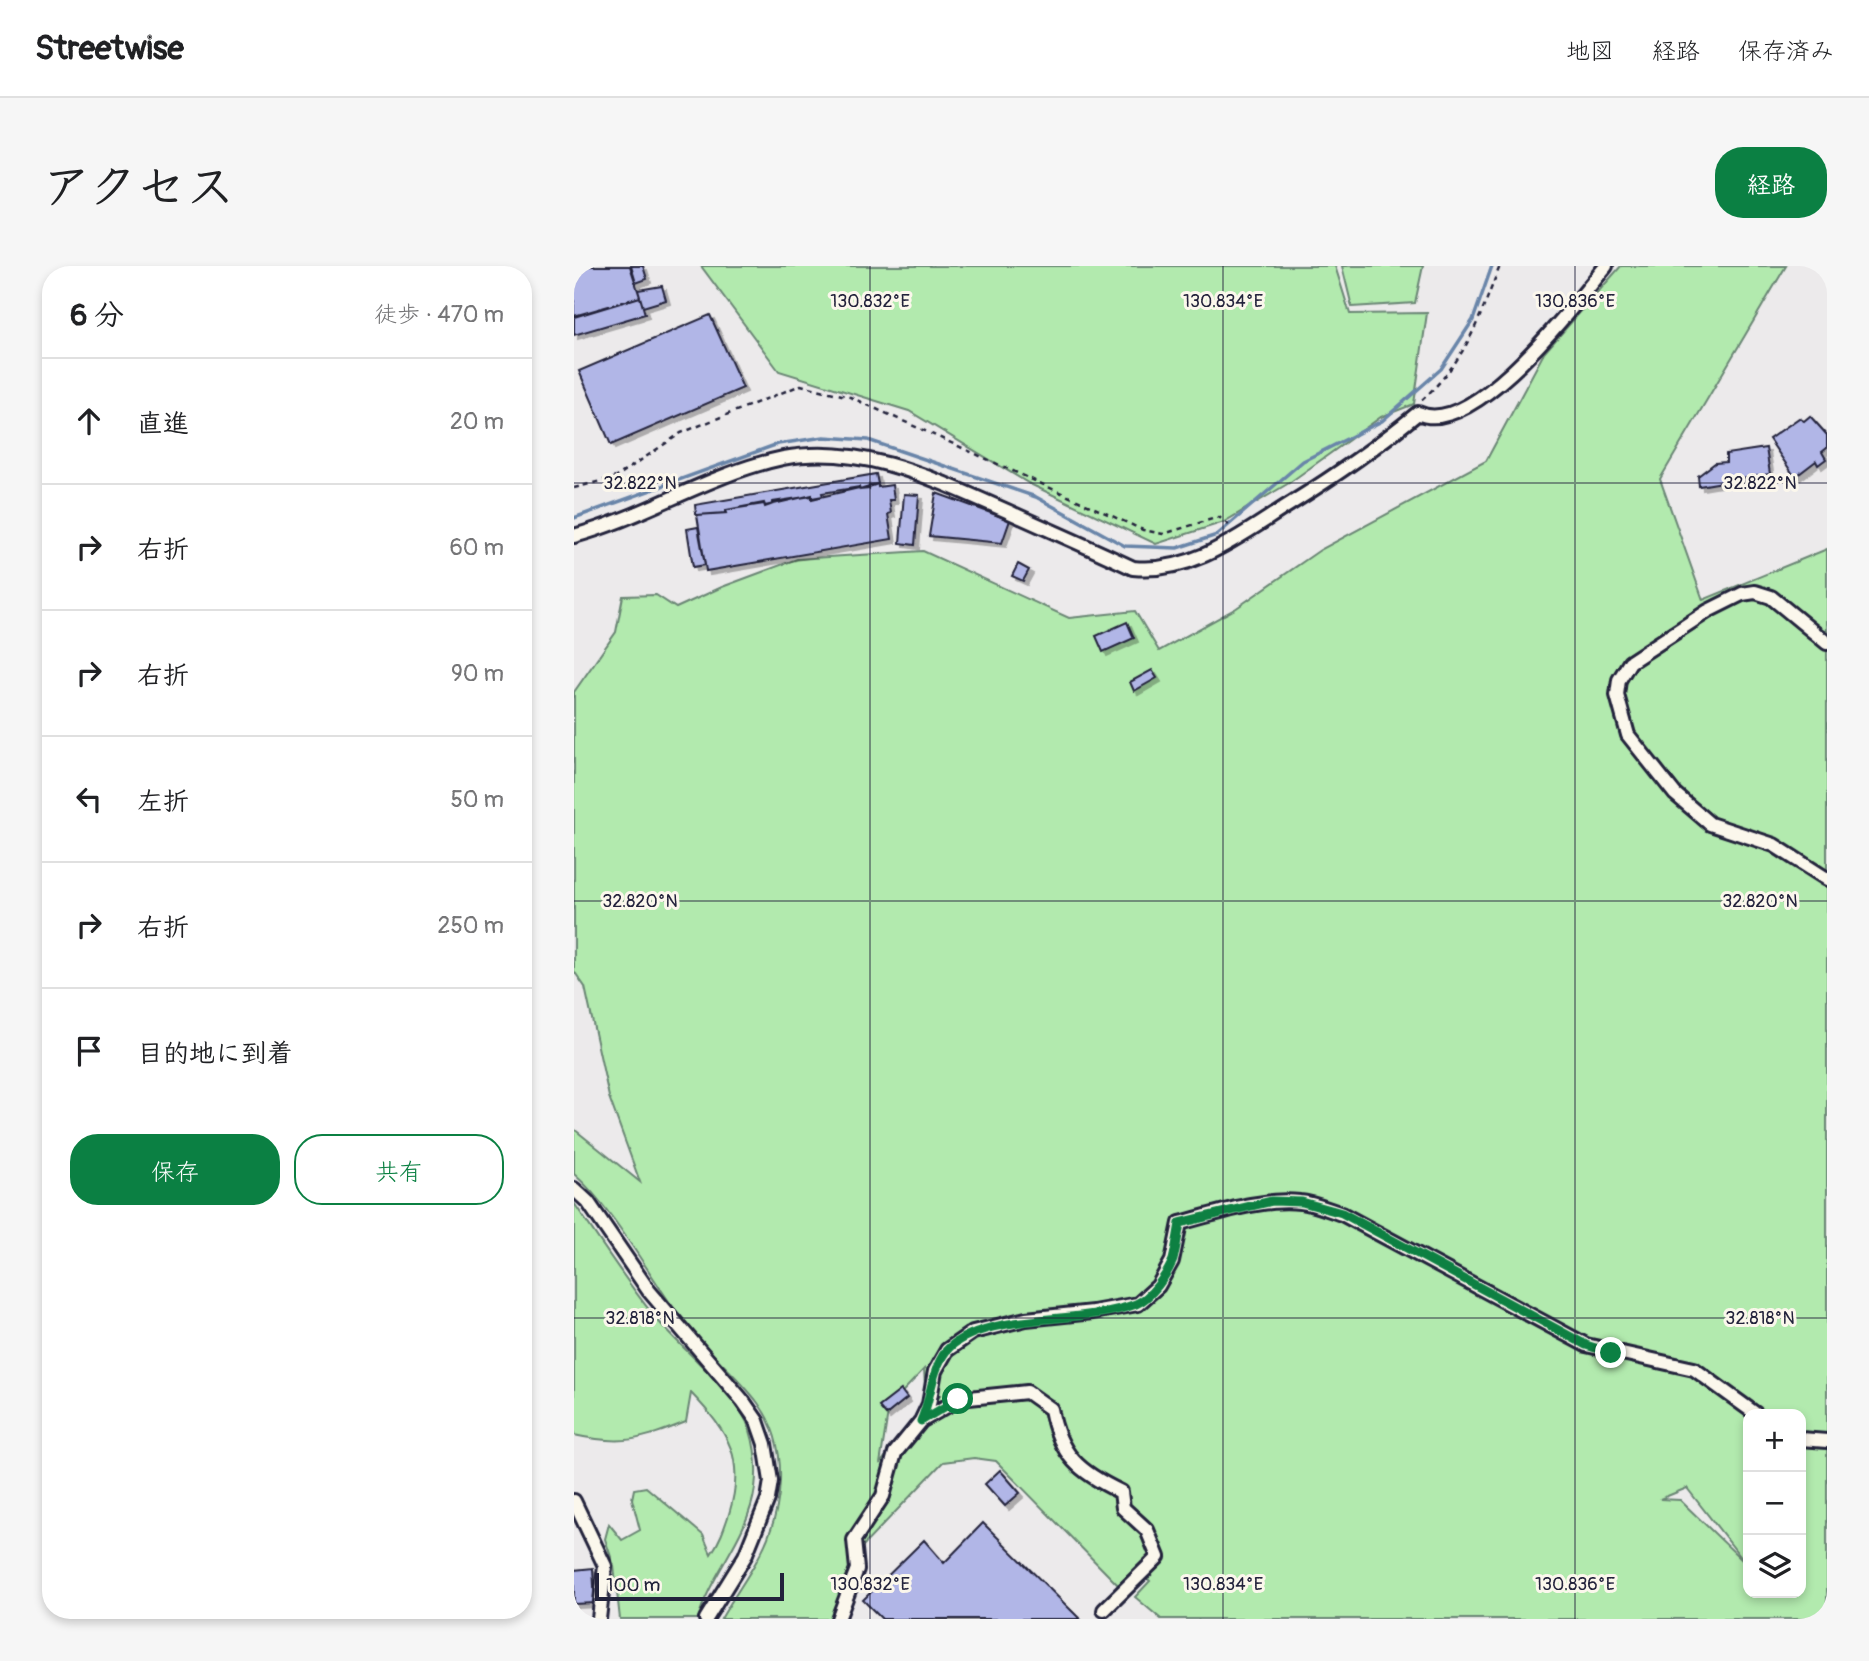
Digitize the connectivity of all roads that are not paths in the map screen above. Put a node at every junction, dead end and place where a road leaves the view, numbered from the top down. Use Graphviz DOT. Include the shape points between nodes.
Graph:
graph roads {
  1 [pos="1606,266"];
  2 [pos="574,536"];
  3 [pos="1827,643"];
  4 [pos="1827,879"];
  5 [pos="574,1189"];
  6 [pos="1749,1409"];
  7 [pos="921,1421"];
  8 [pos="1806,1439"];
  9 [pos="1827,1441"];
  10 [pos="574,1501"];
  11 [pos="1104,1610"];
  12 [pos="599,1619"];
  13 [pos="706,1619"];
  14 [pos="838,1619"];
  1 -- 2 [label="street" via="1517,368 1464,410 1428,418 1418,414 1342,472 1221,548 1154,570 1133,568 890,463 838,454 783,458 673,495 613,526"];
  3 -- 4 [label="street" via="1771,597 1742,594 1630,662 1616,695 1622,724 1654,771 1710,824 1774,845"];
  5 -- 13 [label="street" via="588,1202 649,1291 743,1401 765,1444 771,1481 764,1509 745,1556"];
  6 -- 7 [label="street" via="1693,1369 1586,1345 1342,1213 1302,1202 1272,1201 1180,1223 1172,1261 1158,1286 1138,1304 1026,1319 973,1332 947,1350"];
  7 -- 11 [label="street" via="958,1399 1027,1392 1051,1409 1057,1439 1090,1477 1121,1492 1123,1508 1147,1530 1158,1557"];
  7 -- 14 [label="street" via="895,1453 884,1496 854,1540 858,1569"];
  8 -- 9 [label="street"];
  10 -- 12 [label="street" via="605,1566"];
}
